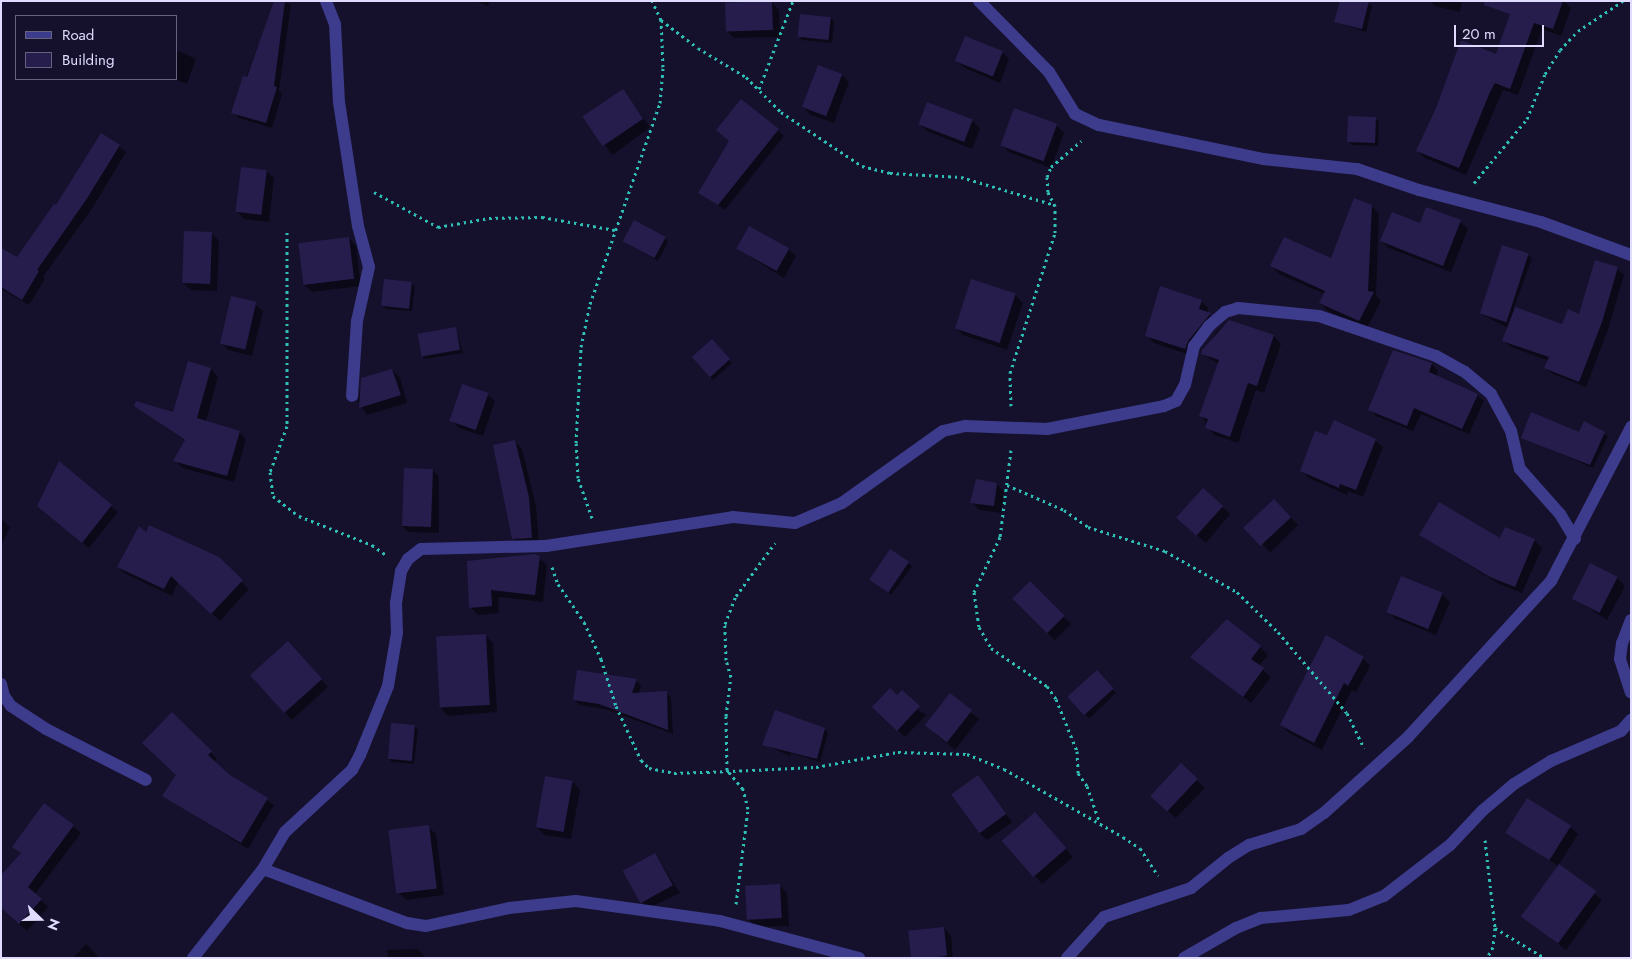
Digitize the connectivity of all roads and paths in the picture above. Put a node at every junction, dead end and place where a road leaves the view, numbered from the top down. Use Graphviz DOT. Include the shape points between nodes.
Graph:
graph roads {
  1 [pos="326,1"];
  2 [pos="652,1"];
  3 [pos="793,1"];
  4 [pos="979,1"];
  5 [pos="1623,1"];
  6 [pos="660,20"];
  7 [pos="759,89"];
  8 [pos="1114,130"];
  9 [pos="352,180"];
  10 [pos="1460,201"];
  11 [pos="1055,206"];
  12 [pos="615,230"];
  13 [pos="287,232"];
  14 [pos="1631,254"];
  15 [pos="352,396"];
  16 [pos="1631,427"];
  17 [pos="1014,428"];
  18 [pos="1006,484"];
  19 [pos="790,523"];
  20 [pos="598,538"];
  21 [pos="1575,539"];
  22 [pos="546,546"];
  23 [pos="401,571"];
  24 [pos="1631,620"];
  25 [pos="1,684"];
  26 [pos="1631,692"];
  27 [pos="1631,720"];
  28 [pos="1621,730"];
  29 [pos="1631,740"];
  30 [pos="727,770"];
  31 [pos="1371,770"];
  32 [pos="146,780"];
  33 [pos="1482,811"];
  34 [pos="1100,822"];
  35 [pos="263,868"];
  36 [pos="1168,896"];
  37 [pos="734,924"];
  38 [pos="1495,928"];
  39 [pos="193,958"];
  40 [pos="859,958"];
  41 [pos="1067,958"];
  42 [pos="1184,958"];
  43 [pos="1487,958"];
  44 [pos="1545,958"];
  1 -- 9 [label="street" via="335,24 339,102"];
  2 -- 6 [label="path"];
  3 -- 7 [label="path"];
  4 -- 8 [label="street" via="1049,72 1075,114"];
  5 -- 10 [label="path" via="1578,31 1560,50 1527,119 1504,143"];
  6 -- 7 [label="path"];
  6 -- 12 [label="path" via="663,67 660,104"];
  7 -- 11 [label="path" via="781,112 873,171 961,177"];
  8 -- 10 [label="street" via="1263,158 1357,169"];
  8 -- 11 [label="path" via="1092,134 1051,168 1047,177 1048,192"];
  9 -- 12 [label="path" via="438,227 489,218 542,217"];
  9 -- 15 [label="street" via="358,226 369,267 367,289 357,321"];
  10 -- 14 [label="street" via="1541,222"];
  11 -- 17 [label="path" via="1055,233 1010,373"];
  12 -- 20 [label="path" via="590,304 581,347 577,396 578,478"];
  13 -- 23 [label="path" via="287,426 270,472 274,496 299,516 372,545"];
  16 -- 21 [label="street"];
  17 -- 18 [label="path"];
  17 -- 19 [label="street" via="965,426 943,432 842,502 811,518"];
  17 -- 21 [label="street" via="1048,430 1176,401 1185,385 1194,346 1225,312 1238,308 1319,316 1436,356 1472,377 1491,394 1502,413 1511,431 1520,469 1546,497"];
  18 -- 31 [label="path" via="1064,510 1088,527 1166,551 1237,592 1278,632 1347,713 1359,735"];
  18 -- 34 [label="path" via="1006,510 1000,537 974,592 979,627 990,648 1047,686 1056,700 1077,751 1078,773 1087,786"];
  19 -- 20 [label="street" via="733,517"];
  19 -- 30 [label="path" via="736,596 725,624 726,660 731,677 726,716"];
  20 -- 22 [label="street"];
  21 -- 31 [label="street" via="1552,581 1408,737"];
  22 -- 23 [label="street" via="422,549 408,560"];
  22 -- 30 [label="path" via="558,584 584,622 641,760 649,768 674,773"];
  23 -- 35 [label="street" via="394,654 388,686 371,734 352,770 285,832"];
  24 -- 26 [label="street" via="1620,659"];
  25 -- 32 [label="street" via="11,706 46,729"];
  27 -- 28 [label="street"];
  28 -- 29 [label="street"];
  28 -- 33 [label="street" via="1551,760 1514,784"];
  30 -- 34 [label="path" via="816,767 898,752 967,754 1004,769"];
  30 -- 37 [label="path" via="747,798"];
  31 -- 36 [label="street" via="1301,829 1250,846 1228,858 1191,888"];
  33 -- 38 [label="path"];
  33 -- 42 [label="street" via="1450,845 1384,896 1349,910 1261,918 1236,928"];
  34 -- 36 [label="path" via="1140,848"];
  35 -- 37 [label="street" via="407,924 426,926 509,908 576,901 663,910"];
  35 -- 39 [label="street"];
  36 -- 41 [label="street" via="1104,917"];
  37 -- 40 [label="street"];
  38 -- 43 [label="path" via="1493,946"];
  38 -- 44 [label="path"];
}
